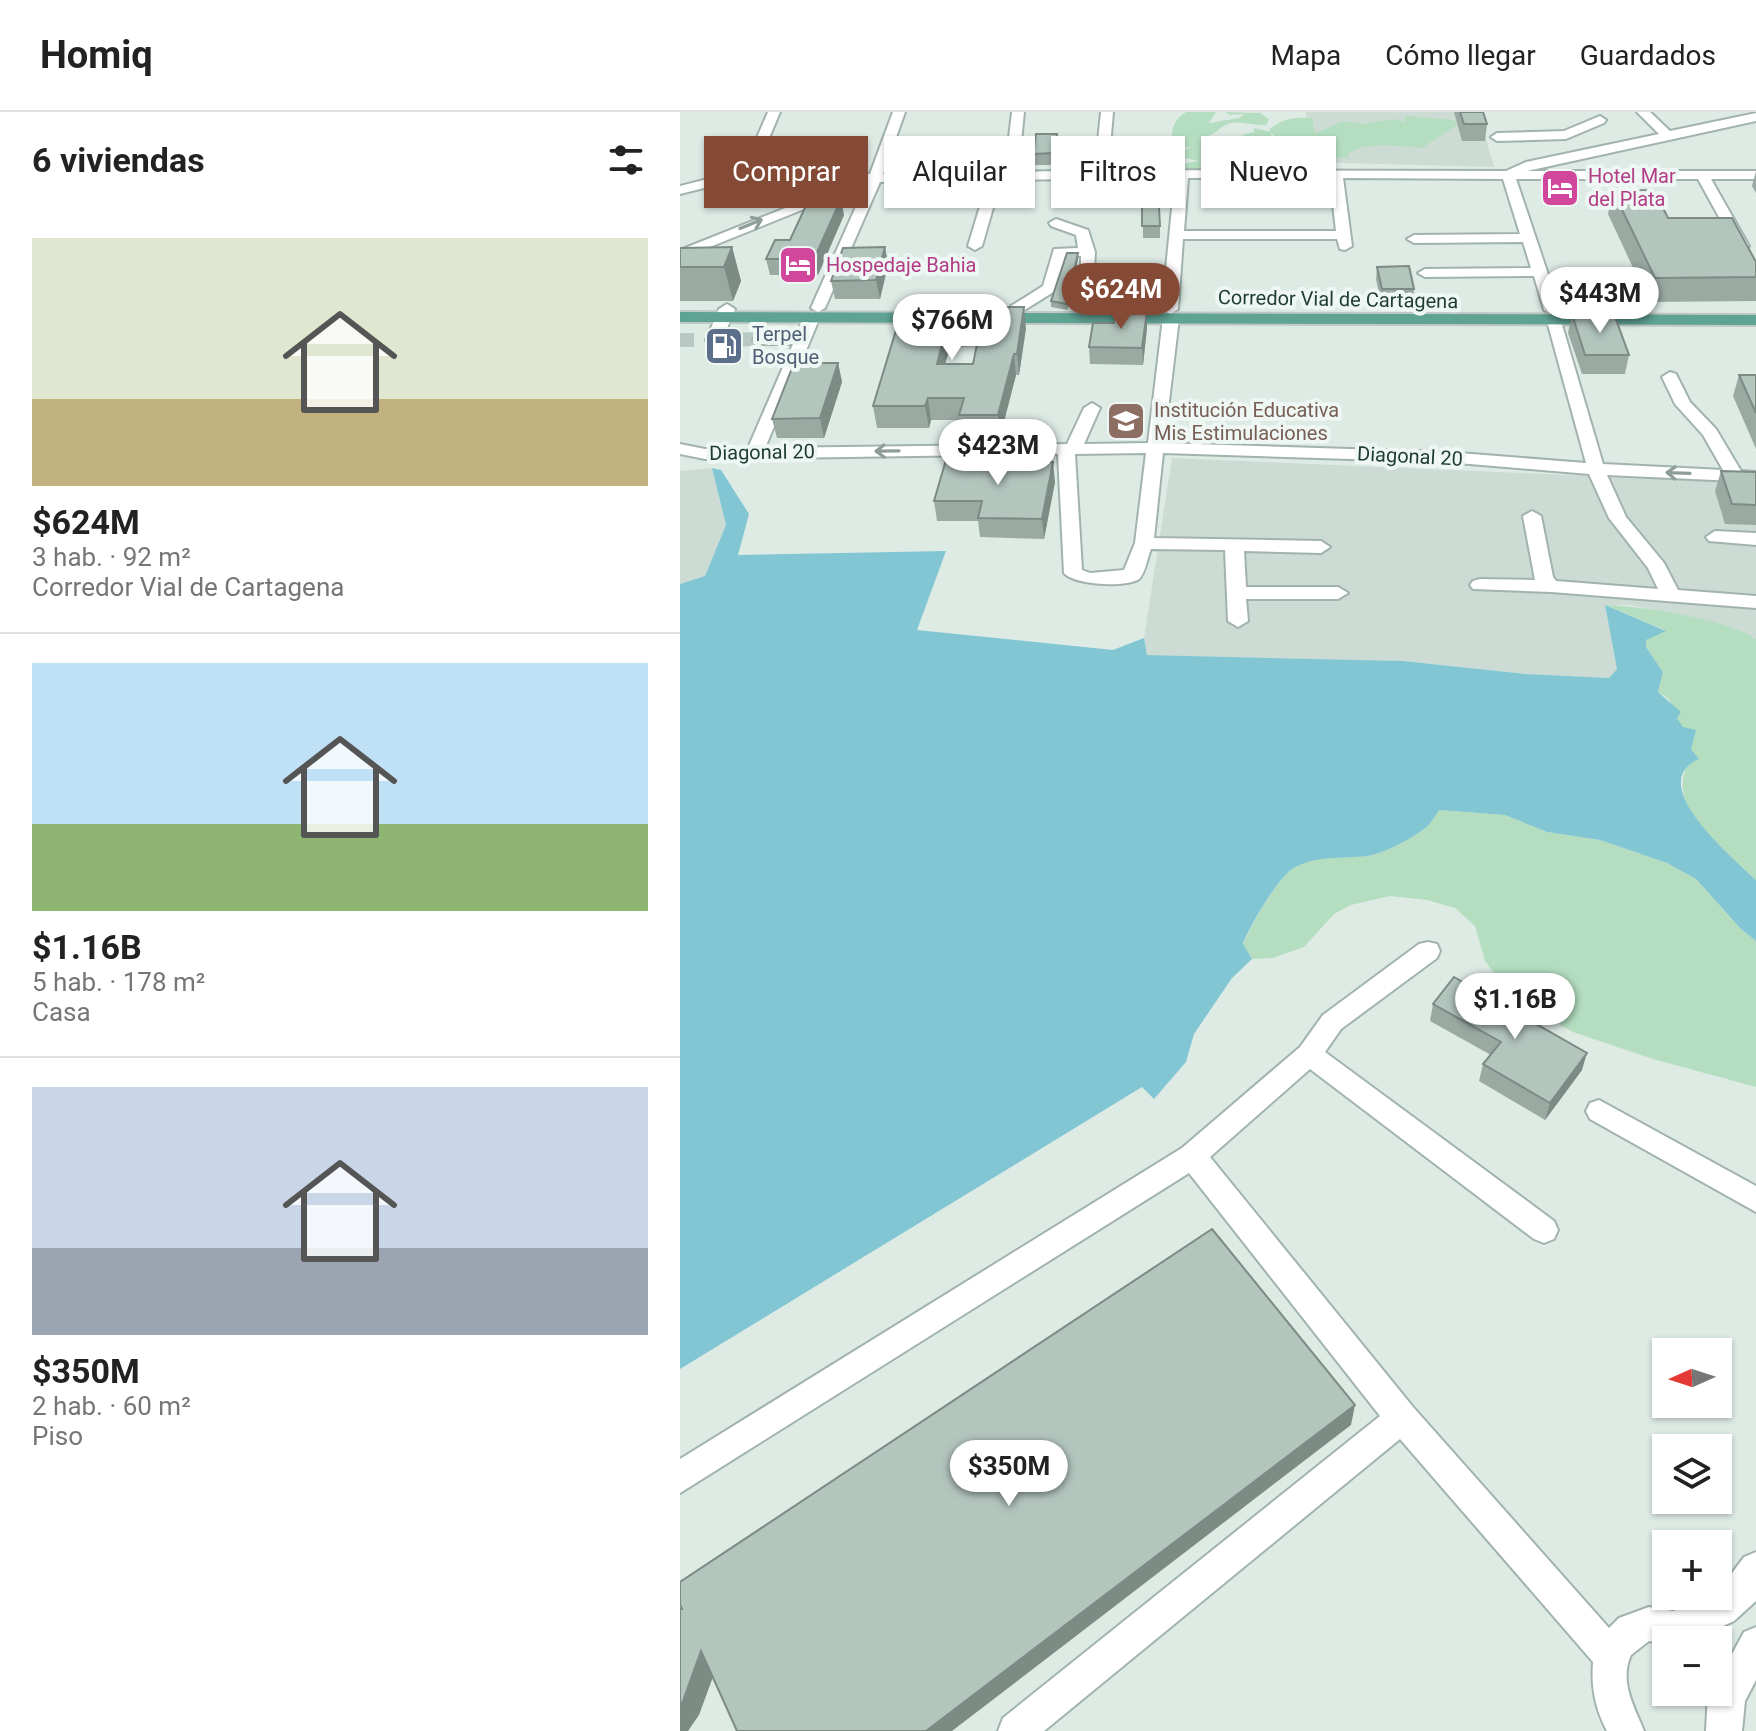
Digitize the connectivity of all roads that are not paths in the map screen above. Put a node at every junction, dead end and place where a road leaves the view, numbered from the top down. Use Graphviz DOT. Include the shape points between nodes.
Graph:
graph roads {
  1 [pos="774,112"];
  2 [pos="899,112"];
  3 [pos="1018,112"];
  4 [pos="1107,112"];
  5 [pos="1643,112"];
  6 [pos="1756,117"];
  7 [pos="1608,128"];
  8 [pos="1667,135"];
  9 [pos="764,136"];
  10 [pos="1012,136"];
  11 [pos="1105,136"];
  12 [pos="1497,137"];
  13 [pos="1336,174"];
  14 [pos="680,175"];
  15 [pos="1508,175"];
  16 [pos="1702,175"];
  17 [pos="1756,175"];
  18 [pos="868,178"];
  19 [pos="875,178"];
  20 [pos="884,178"];
  21 [pos="685,188"];
  22 [pos="990,208"];
  23 [pos="1179,208"];
  24 [pos="1056,223"];
  25 [pos="1176,235"];
  26 [pos="1530,238"];
  27 [pos="1414,239"];
  28 [pos="975,246"];
  29 [pos="1085,251"];
  30 [pos="1744,251"];
  31 [pos="680,255"];
  32 [pos="1541,272"];
  33 [pos="1425,273"];
  34 [pos="680,309"];
  35 [pos="1114,309"];
  36 [pos="1756,311"];
  37 [pos="725,313"];
  38 [pos="815,313"];
  39 [pos="1170,313"];
  40 [pos="1015,316"];
  41 [pos="1553,316"];
  42 [pos="680,317"];
  43 [pos="1756,320"];
  44 [pos="761,339"];
  45 [pos="803,339"];
  46 [pos="711,340"];
  47 [pos="1670,377"];
  48 [pos="1092,408"];
  49 [pos="1154,448"];
  50 [pos="680,449"];
  51 [pos="1070,449"];
  52 [pos="755,452"];
  53 [pos="1596,469"];
  54 [pos="1735,475"];
  55 [pos="1756,477"];
  56 [pos="1532,516"];
  57 [pos="1715,537"];
  58 [pos="1756,539"];
  59 [pos="1144,543"];
  60 [pos="1234,545"];
  61 [pos="1321,547"];
  62 [pos="1480,585"];
  63 [pos="1551,586"];
  64 [pos="1237,593"];
  65 [pos="1338,593"];
  66 [pos="1671,595"];
  67 [pos="1756,602"];
  68 [pos="1238,621"];
  69 [pos="1428,951"];
  70 [pos="1309,1054"];
  71 [pos="1599,1111"];
  72 [pos="1192,1156"];
  73 [pos="1756,1200"];
  74 [pos="1544,1230"];
  75 [pos="1402,1418"];
  76 [pos="680,1477"];
  77 [pos="1756,1569"];
  78 [pos="1698,1626"];
  79 [pos="1652,1627"];
  80 [pos="1756,1644"];
  81 [pos="1610,1655"];
  82 [pos="1732,1684"];
  83 [pos="1016,1731"];
  84 [pos="1626,1731"];
  1 -- 9 [label="street"];
  2 -- 19 [label="street"];
  3 -- 10 [label="street"];
  4 -- 11 [label="street"];
  5 -- 8 [label="street"];
  6 -- 8 [label="street"];
  7 -- 8 [label="street"];
  7 -- 12 [label="street"];
  7 -- 15 [label="street"];
  13 -- 15 [label="street"];
  13 -- 25 [label="street" via="1344,240"];
  14 -- 21 [label="street"];
  15 -- 16 [label="street"];
  15 -- 26 [label="street"];
  16 -- 17 [label="street"];
  16 -- 30 [label="street"];
  18 -- 19 [label="street"];
  19 -- 20 [label="street"];
  31 -- 19 [label="street, one-way"];
  19 -- 38 [label="street"];
  22 -- 28 [label="street"];
  23 -- 25 [label="street"];
  24 -- 29 [label="street" via="1083,233"];
  25 -- 39 [label="street"];
  26 -- 27 [label="street"];
  26 -- 32 [label="street"];
  29 -- 35 [label="street" via="1079,289"];
  29 -- 40 [label="street" via="1059,252 1052,289"];
  32 -- 33 [label="street"];
  32 -- 41 [label="street"];
  34 -- 37 [label="main road, Corredor Vial de Cartagena"];
  35 -- 39 [label="main road, Corredor Vial de Cartagena"];
  35 -- 40 [label="main road, Corredor Vial de Cartagena"];
  36 -- 41 [label="main road, Corredor Vial de Cartagena"];
  37 -- 38 [label="main road, Corredor Vial de Cartagena"];
  37 -- 42 [label="main road, Corredor Vial de Cartagena"];
  37 -- 46 [label="street"];
  38 -- 40 [label="main road, Corredor Vial de Cartagena"];
  38 -- 45 [label="street"];
  39 -- 40 [label="main road, Corredor Vial de Cartagena"];
  39 -- 41 [label="main road, Corredor Vial de Cartagena"];
  39 -- 49 [label="street"];
  41 -- 43 [label="main road, Corredor Vial de Cartagena"];
  41 -- 53 [label="street"];
  44 -- 45 [label="street"];
  45 -- 52 [label="street"];
  47 -- 54 [label="street" via="1683,404 1710,433"];
  48 -- 51 [label="street"];
  49 -- 51 [label="street, Diagonal 20"];
  49 -- 53 [label="street, Diagonal 20" via="1446,457"];
  49 -- 59 [label="street"];
  50 -- 52 [label="street, Diagonal 20"];
  51 -- 52 [label="street, Diagonal 20, one-way"];
  51 -- 59 [label="street" via="1073,573 1088,579 1132,575"];
  54 -- 53 [label="street, Diagonal 20, one-way"];
  53 -- 66 [label="street" via="1618,518 1657,567"];
  54 -- 55 [label="street, Diagonal 20"];
  56 -- 63 [label="street" via="1544,579"];
  57 -- 58 [label="street"];
  59 -- 60 [label="street"];
  60 -- 61 [label="street"];
  60 -- 64 [label="street"];
  62 -- 63 [label="street"];
  63 -- 66 [label="street"];
  64 -- 65 [label="street"];
  64 -- 68 [label="street"];
  66 -- 67 [label="street"];
  69 -- 70 [label="street" via="1332,1022"];
  70 -- 72 [label="street"];
  70 -- 74 [label="street"];
  71 -- 73 [label="street"];
  72 -- 75 [label="street"];
  72 -- 76 [label="street"];
  75 -- 81 [label="street"];
  75 -- 83 [label="street"];
  77 -- 78 [label="street" via="1749,1584"];
  79 -- 81 [label="street" via="1635,1629"];
  80 -- 82 [label="street"];
  81 -- 84 [label="street" via="1607,1685"];
}
